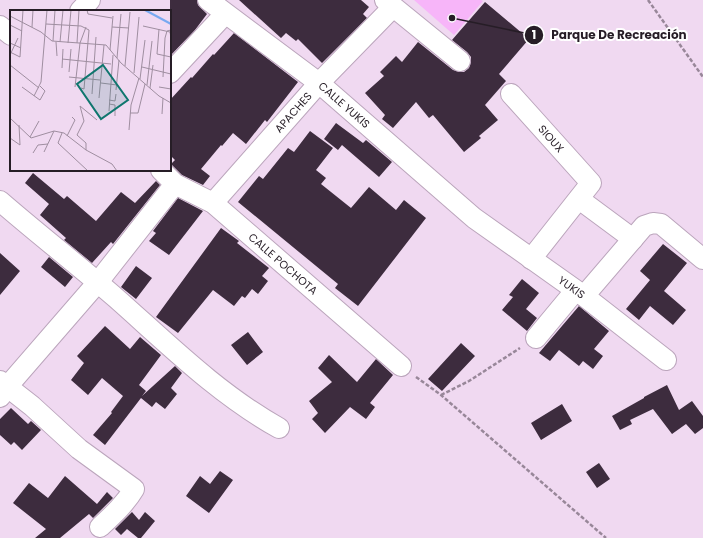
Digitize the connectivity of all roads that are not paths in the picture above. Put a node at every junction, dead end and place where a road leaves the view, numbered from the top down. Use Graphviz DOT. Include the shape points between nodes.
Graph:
graph roads {
  1 [pos="90,0"];
  2 [pos="208,0"];
  3 [pos="389,4"];
  4 [pos="81,10"];
  5 [pos="225,14"];
  6 [pos="0,26"];
  7 [pos="10,34"];
  8 [pos="460,61"];
  9 [pos="171,72"];
  10 [pos="319,83"];
  11 [pos="512,94"];
  12 [pos="162,171"];
  13 [pos="175,184"];
  14 [pos="579,198"];
  15 [pos="0,201"];
  16 [pos="214,203"];
  17 [pos="474,218"];
  18 [pos="633,239"];
  19 [pos="703,258"];
  20 [pos="531,259"];
  21 [pos="98,282"];
  22 [pos="580,294"];
  23 [pos="536,338"];
  24 [pos="666,360"];
  25 [pos="402,366"];
  26 [pos="2,388"];
  27 [pos="279,428"];
  28 [pos="100,527"];
  1 -- 4 [label="street"];
  2 -- 5 [label="street, CALLE YUKIS"];
  3 -- 8 [label="street"];
  3 -- 10 [label="street, APACHES"];
  5 -- 9 [label="street"];
  5 -- 10 [label="street, CALLE YUKIS"];
  6 -- 7 [label="street"];
  10 -- 16 [label="street, APACHES"];
  10 -- 17 [label="street, CALLE YUKIS"];
  11 -- 14 [label="street, SIOUX" via="591,183"];
  12 -- 13 [label="street, CALLE POCHOTA"];
  13 -- 16 [label="street, CALLE POCHOTA"];
  13 -- 21 [label="street"];
  14 -- 18 [label="street"];
  14 -- 20 [label="street"];
  15 -- 21 [label="street"];
  16 -- 25 [label="street, CALLE POCHOTA"];
  17 -- 20 [label="street, YUKIS"];
  18 -- 19 [label="street" via="644,226 661,224"];
  18 -- 22 [label="street"];
  20 -- 22 [label="street, YUKIS"];
  21 -- 26 [label="street"];
  21 -- 27 [label="street" via="218,387"];
  22 -- 23 [label="street"];
  22 -- 24 [label="street, YUKIS"];
  26 -- 28 [label="street" via="32,406 79,449 134,489 115,514"];
}
